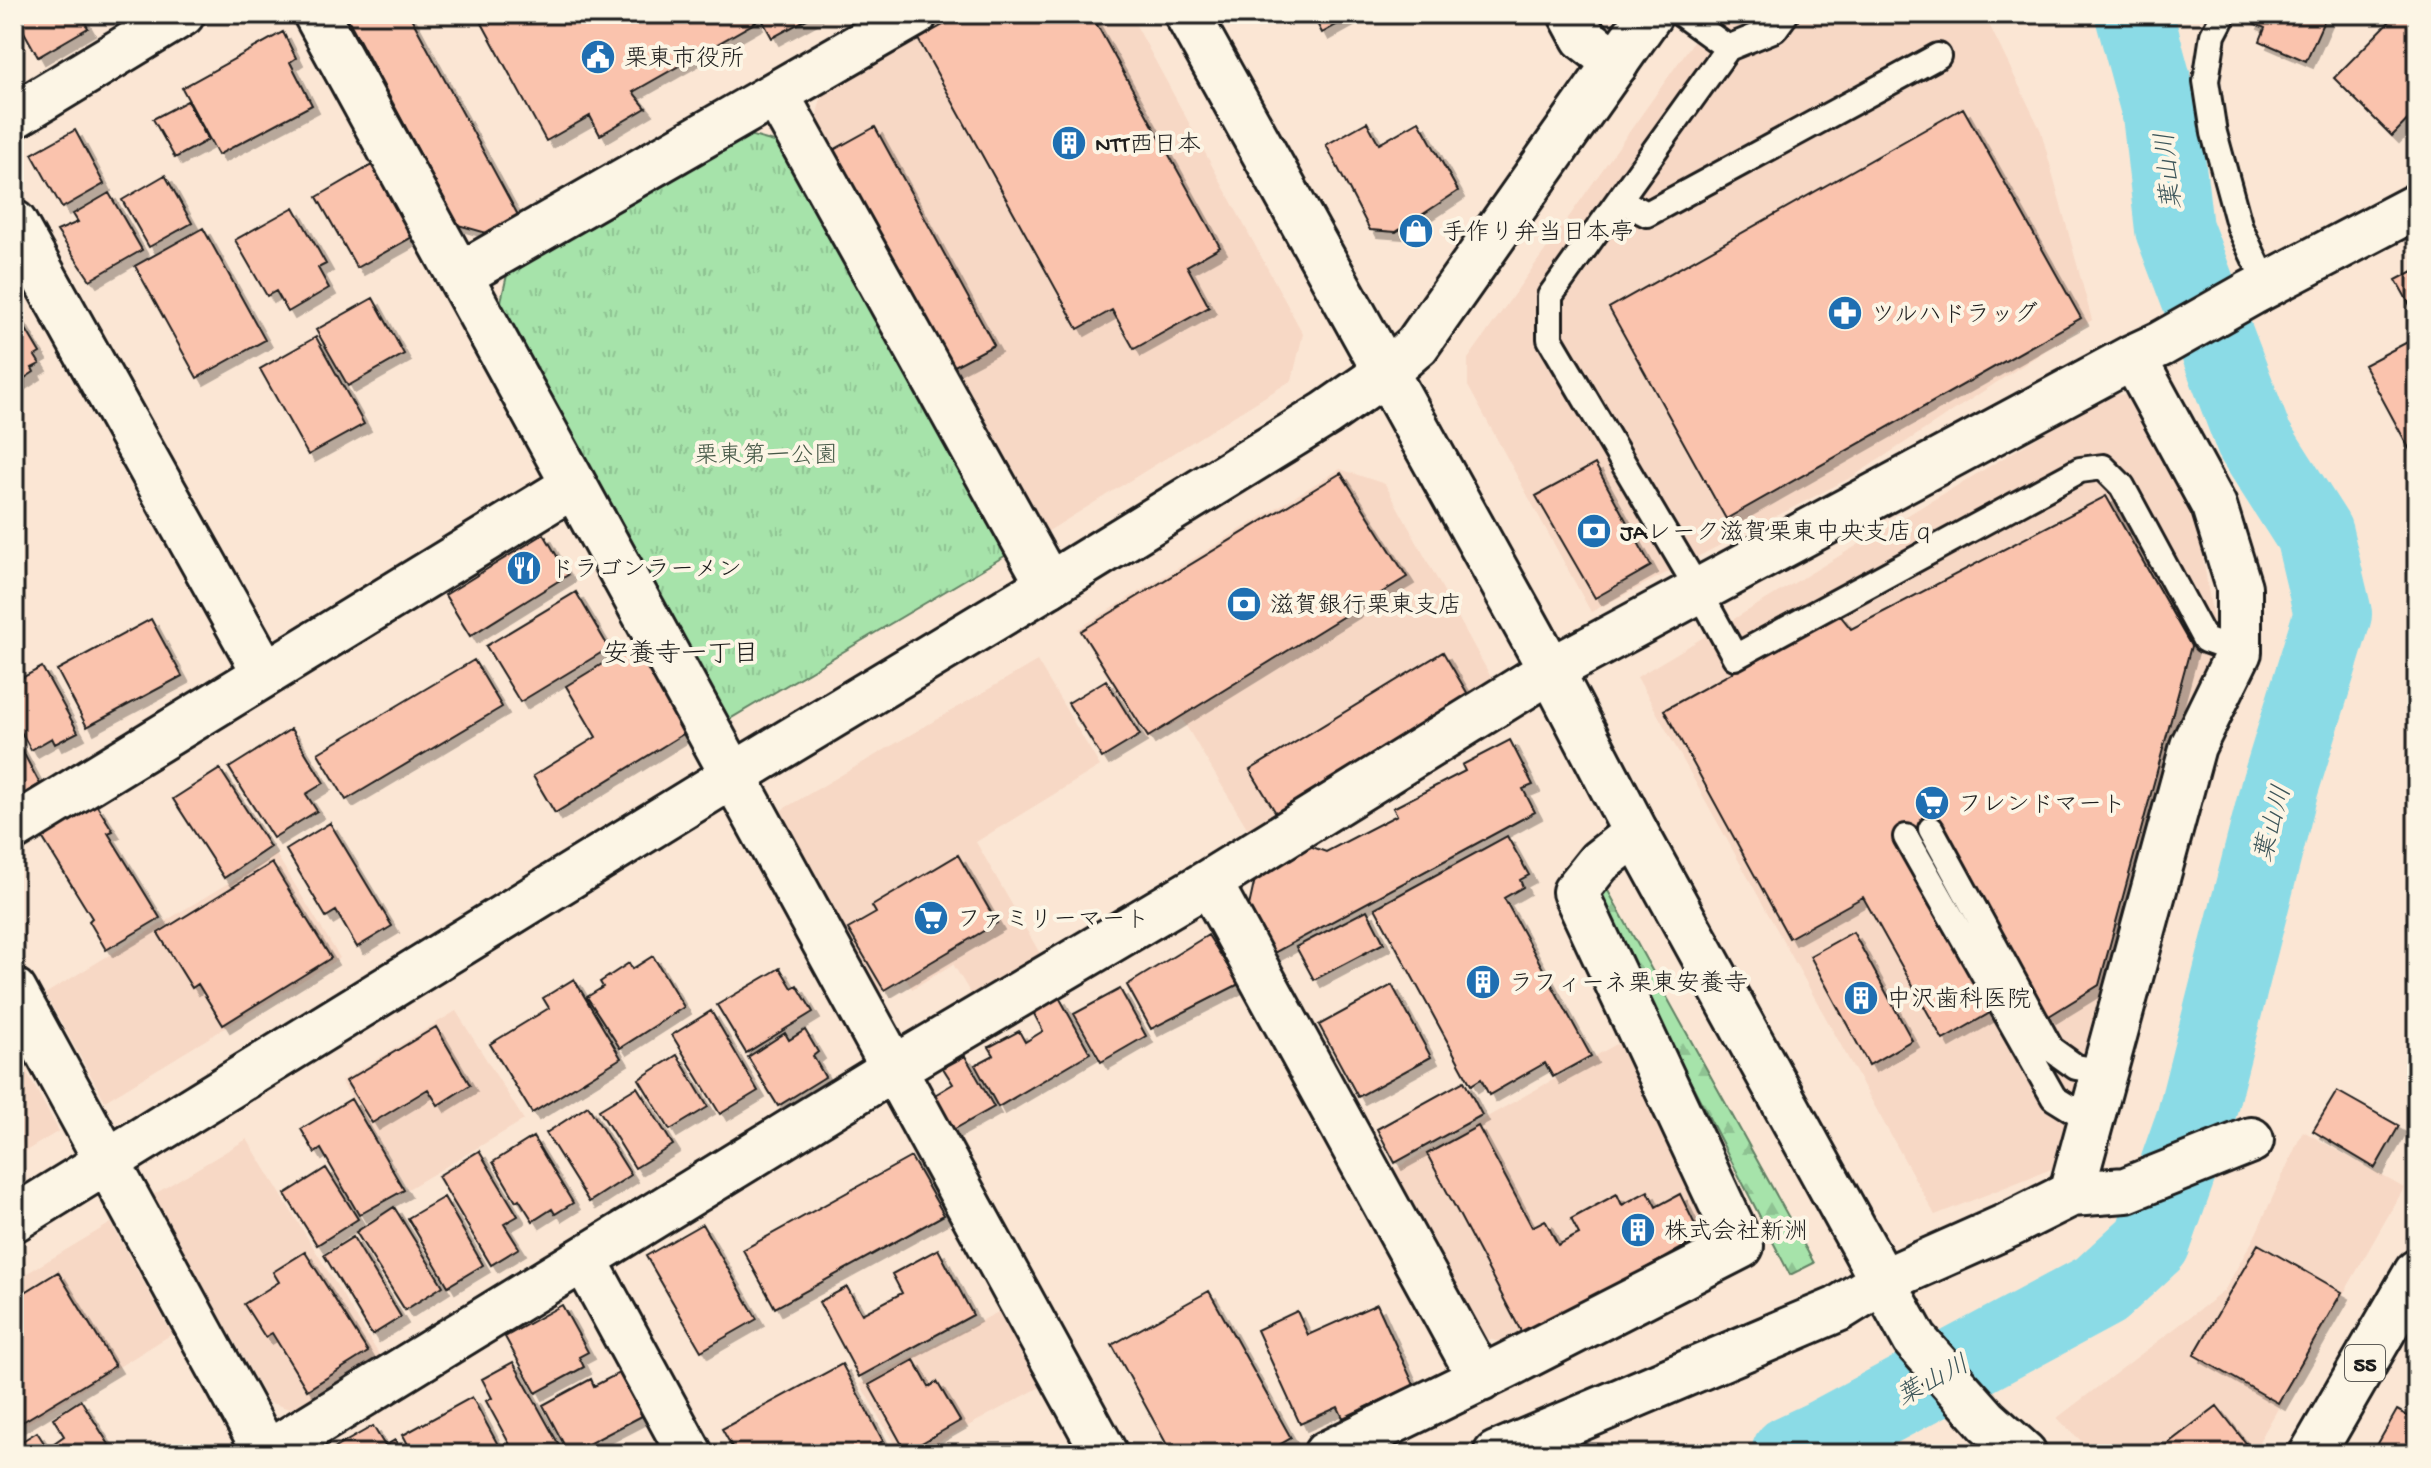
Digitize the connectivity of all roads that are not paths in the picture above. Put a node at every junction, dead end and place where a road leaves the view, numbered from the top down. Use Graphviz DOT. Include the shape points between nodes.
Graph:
graph roads {
  1 [pos="182,14"];
  2 [pos="316,14"];
  3 [pos="915,14"];
  4 [pos="1187,14"];
  5 [pos="1571,14"];
  6 [pos="1650,14"];
  7 [pos="1681,14"];
  8 [pos="1786,14"];
  9 [pos="2224,14"];
  10 [pos="1728,48"];
  11 [pos="1938,56"];
  12 [pos="1616,63"];
  13 [pos="776,94"];
  14 [pos="14,116"];
  15 [pos="1619,200"];
  16 [pos="2417,206"];
  17 [pos="14,223"];
  18 [pos="460,275"];
  19 [pos="2259,289"];
  20 [pos="2147,351"];
  21 [pos="1385,373"];
  22 [pos="574,485"];
  23 [pos="1049,585"];
  24 [pos="1699,591"];
  25 [pos="2239,652"];
  26 [pos="1551,670"];
  27 [pos="265,673"];
  28 [pos="734,775"];
  29 [pos="14,828"];
  30 [pos="1931,829"];
  31 [pos="1636,833"];
  32 [pos="1906,837"];
  33 [pos="1209,882"];
  34 [pos="14,991"];
  35 [pos="893,1069"];
  36 [pos="2105,1072"];
  37 [pos="2091,1121"];
  38 [pos="2251,1140"];
  39 [pos="108,1162"];
  40 [pos="2071,1194"];
  41 [pos="14,1219"];
  42 [pos="584,1259"];
  43 [pos="2417,1272"];
  44 [pos="1881,1282"];
  45 [pos="1481,1379"];
  46 [pos="2002,1442"];
  47 [pos="267,1454"];
  48 [pos="690,1454"];
  49 [pos="1105,1454"];
  50 [pos="1326,1454"];
  51 [pos="1496,1454"];
  52 [pos="2312,1454"];
  1 -- 14 [label="street"];
  2 -- 18 [label="street"];
  3 -- 13 [label="street"];
  4 -- 21 [label="street"];
  5 -- 12 [label="street" via="1584,38"];
  6 -- 12 [label="street"];
  7 -- 10 [label="lane"];
  8 -- 10 [label="lane" via="1775,29"];
  9 -- 19 [label="lane" via="2213,35 2206,81 2214,133"];
  10 -- 15 [label="lane"];
  11 -- 15 [label="lane" via="1647,214"];
  12 -- 21 [label="street" via="1417,345"];
  13 -- 18 [label="street"];
  13 -- 23 [label="street"];
  15 -- 24 [label="lane" via="1550,296 1550,339"];
  16 -- 19 [label="street"];
  17 -- 27 [label="street"];
  18 -- 22 [label="street"];
  19 -- 20 [label="street"];
  20 -- 24 [label="street"];
  20 -- 25 [label="street" via="2214,506 2239,587"];
  21 -- 23 [label="street"];
  21 -- 26 [label="street"];
  22 -- 27 [label="street"];
  22 -- 28 [label="street"];
  23 -- 28 [label="street"];
  24 -- 25 [label="lane" via="1735,657 2080,470 2103,467 2122,486 2205,640"];
  24 -- 26 [label="street"];
  25 -- 36 [label="street" via="2193,746"];
  26 -- 31 [label="street"];
  26 -- 33 [label="street"];
  27 -- 29 [label="street"];
  28 -- 35 [label="street"];
  28 -- 39 [label="street"];
  30 -- 36 [label="lane" via="2051,1049 2076,1067"];
  31 -- 44 [label="street"];
  31 -- 45 [label="street" via="1599,862 1575,892 1741,1246"];
  32 -- 37 [label="lane" via="2054,1098"];
  33 -- 35 [label="street"];
  33 -- 45 [label="street"];
  34 -- 39 [label="street"];
  35 -- 42 [label="street"];
  35 -- 49 [label="street"];
  36 -- 37 [label="street"];
  37 -- 40 [label="street"];
  38 -- 40 [label="street" via="2126,1190"];
  39 -- 41 [label="street"];
  39 -- 47 [label="street"];
  40 -- 44 [label="street"];
  42 -- 47 [label="street"];
  42 -- 48 [label="street"];
  43 -- 52 [label="street, 55"];
  44 -- 46 [label="street" via="1915,1340"];
  44 -- 51 [label="street" via="1838,1309"];
  45 -- 50 [label="street"];
}
